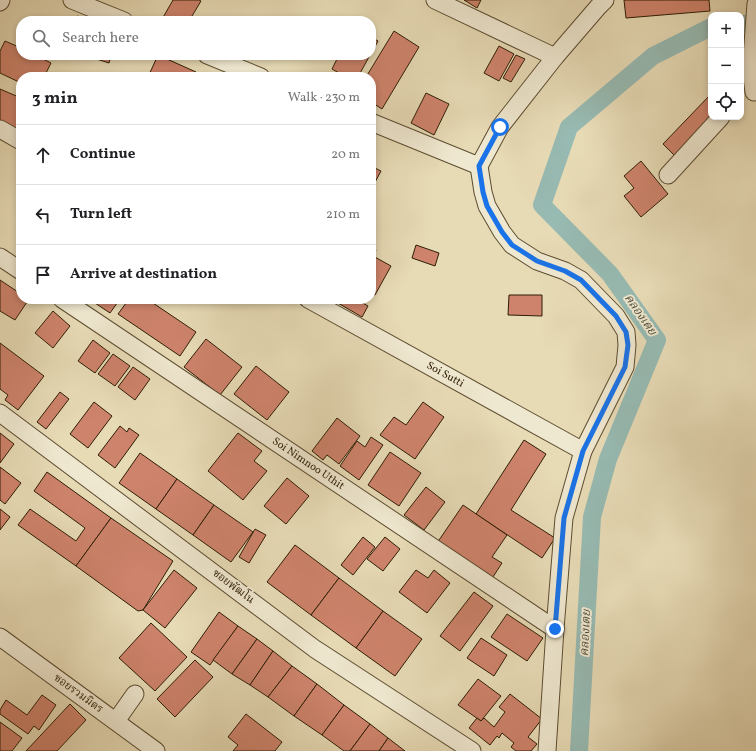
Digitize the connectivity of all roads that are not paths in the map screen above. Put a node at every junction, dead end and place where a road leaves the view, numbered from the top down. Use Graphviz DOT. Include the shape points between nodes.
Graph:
graph roads {
  1 [pos="72,0"];
  2 [pos="435,0"];
  3 [pos="606,0"];
  4 [pos="756,4"];
  5 [pos="112,16"];
  6 [pos="555,57"];
  7 [pos="219,60"];
  8 [pos="249,72"];
  9 [pos="750,95"];
  10 [pos="718,120"];
  11 [pos="376,124"];
  12 [pos="0,129"];
  13 [pos="16,138"];
  14 [pos="479,166"];
  15 [pos="668,175"];
  16 [pos="0,257"];
  17 [pos="16,268"];
  18 [pos="69,304"];
  19 [pos="317,304"];
  20 [pos="0,413"];
  21 [pos="583,451"];
  22 [pos="555,629"];
  23 [pos="0,637"];
  24 [pos="135,694"];
  25 [pos="116,721"];
  26 [pos="156,751"];
  27 [pos="472,751"];
  28 [pos="547,751"];
  1 -- 5 [label="street"];
  2 -- 6 [label="street"];
  3 -- 6 [label="street"];
  4 -- 9 [label="street"];
  6 -- 14 [label="street" via="500,127"];
  7 -- 8 [label="street"];
  10 -- 15 [label="street"];
  11 -- 14 [label="street"];
  12 -- 13 [label="street"];
  14 -- 21 [label="street" via="487,206 512,245 537,261 581,280 616,316 626,332 628,345 625,367"];
  16 -- 17 [label="street"];
  18 -- 22 [label="street, Soi Nimnoo Uthit"];
  19 -- 21 [label="street, Soi Sutti"];
  20 -- 27 [label="street, ซอยพัฒโน" via="315,649"];
  21 -- 22 [label="street" via="564,518"];
  22 -- 28 [label="street"];
  23 -- 25 [label="street, ซอยรวมมิตร"];
  24 -- 25 [label="street"];
  25 -- 26 [label="street, ซอยรวมมิตร"];
}
